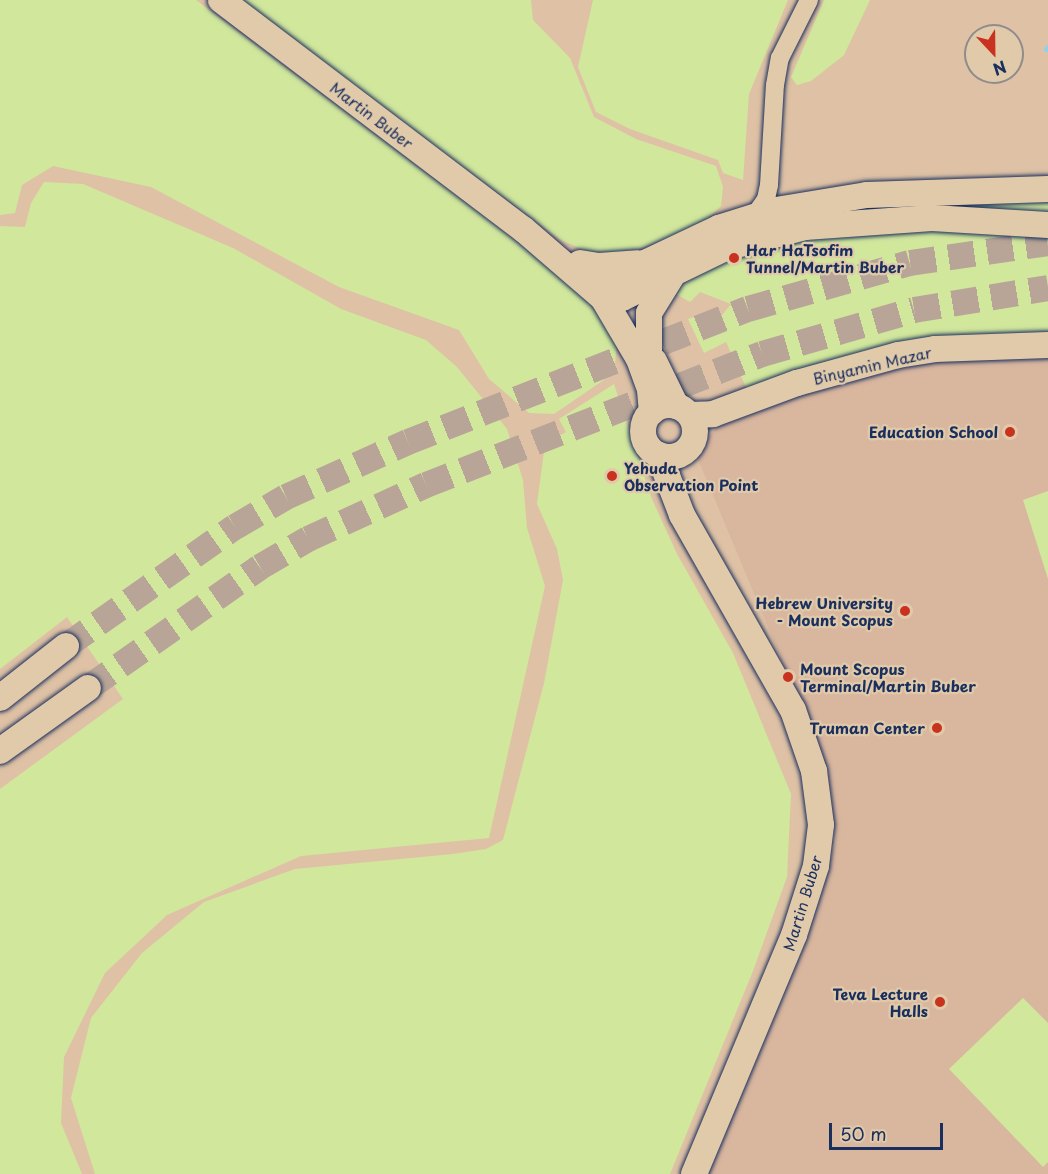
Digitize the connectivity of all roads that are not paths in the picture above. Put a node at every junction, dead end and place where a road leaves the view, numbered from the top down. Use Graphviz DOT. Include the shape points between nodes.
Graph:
graph roads {
  1 [pos="221,0"];
  2 [pos="809,0"];
  3 [pos="768,163"];
  4 [pos="1048,189"];
  5 [pos="821,201"];
  6 [pos="755,215"];
  7 [pos="1048,225"];
  8 [pos="523,229"];
  9 [pos="580,262"];
  10 [pos="647,262"];
  11 [pos="680,268"];
  12 [pos="611,293"];
  13 [pos="1048,345"];
  14 [pos="649,350"];
  15 [pos="679,425"];
  16 [pos="659,455"];
  17 [pos="696,535"];
  18 [pos="66,646"];
  19 [pos="88,688"];
  20 [pos="0,698"];
  21 [pos="0,751"];
  22 [pos="694,1174"];
  1 -- 8 [label="street, Martin Buber"];
  2 -- 3 [label="street" via="780,58"];
  3 -- 5 [label="street" via="783,194"];
  3 -- 6 [label="street" via="766,199"];
  4 -- 5 [label="street" via="915,191"];
  5 -- 6 [label="street"];
  6 -- 10 [label="street"];
  7 -- 11 [label="street" via="932,218 859,220 759,236"];
  8 -- 9 [label="street, Martin Buber"];
  8 -- 12 [label="street, Martin Buber"];
  9 -- 10 [label="street" via="599,266"];
  9 -- 12 [label="street, Martin Buber"];
  10 -- 12 [label="street"];
  11 -- 12 [label="street"];
  11 -- 14 [label="street" via="652,305"];
  12 -- 14 [label="street, Martin Buber"];
  12 -- 15 [label="street, Martin Buber" via="650,390"];
  13 -- 15 [label="street, Binyamin Mazar" via="935,349 898,355 797,383 712,422"];
  14 -- 15 [label="street, Martin Buber"];
  15 -- 16 [label="street" via="676,456"];
  15 -- 16 [label="street, Martin Buber" via="644,435 651,450"];
  15 -- 17 [label="street, Martin Buber" via="682,492"];
  16 -- 17 [label="street, Martin Buber" via="674,497"];
  17 -- 22 [label="street, Martin Buber" via="793,710 814,771 821,825 816,866 794,935"];
  18 -- 20 [label="street"];
  19 -- 21 [label="street"];
}
